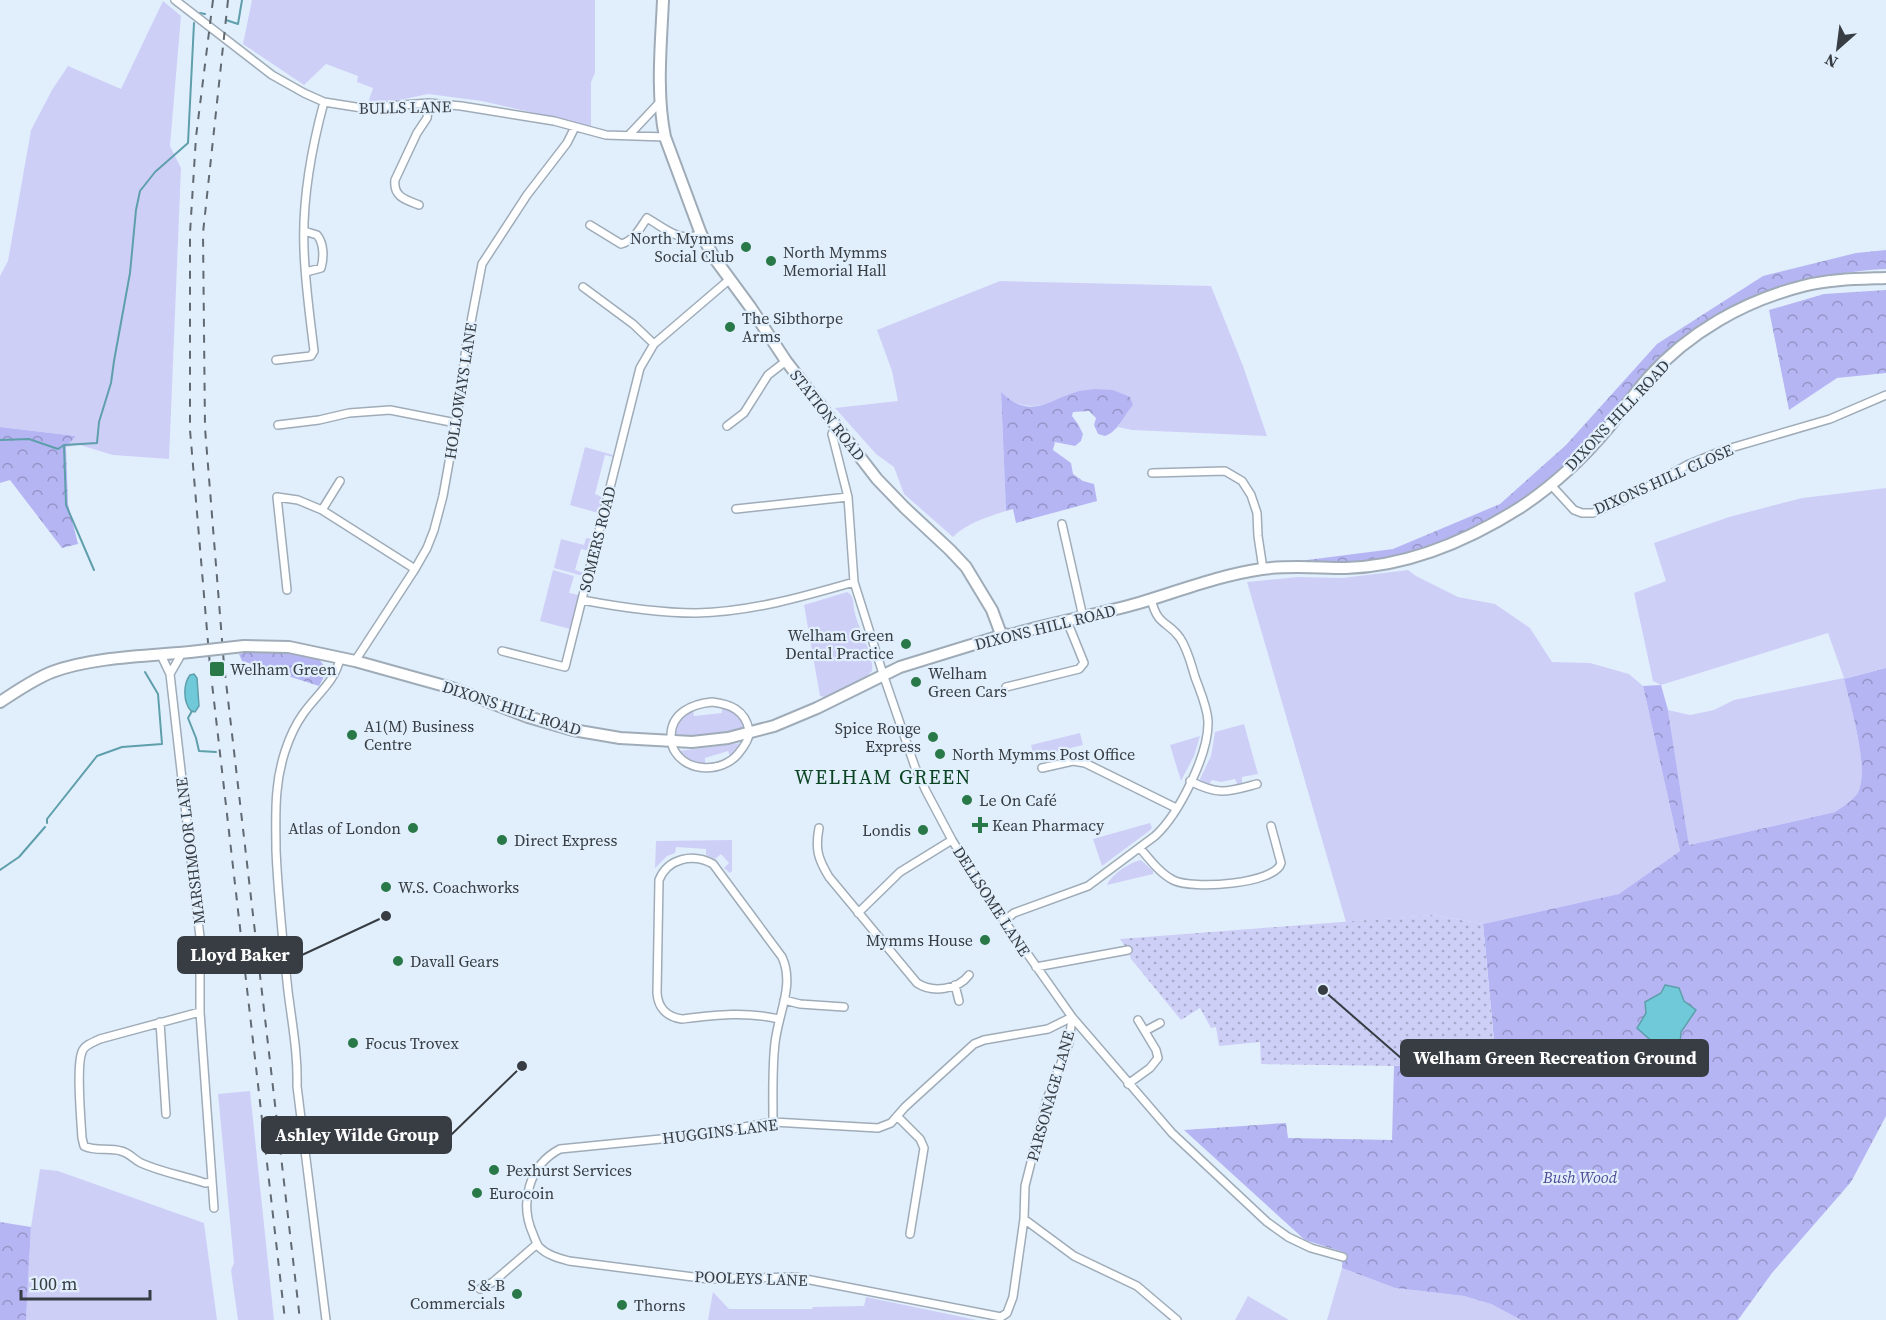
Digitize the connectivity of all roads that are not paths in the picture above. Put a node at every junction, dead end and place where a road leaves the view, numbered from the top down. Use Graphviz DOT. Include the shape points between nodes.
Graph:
graph roads {
  1 [pos="175,0"];
  2 [pos="663,0"];
  3 [pos="661,101"];
  4 [pos="324,102"];
  5 [pos="429,103"];
  6 [pos="575,127"];
  7 [pos="629,135"];
  8 [pos="665,137"];
  9 [pos="419,205"];
  10 [pos="590,225"];
  11 [pos="304,231"];
  12 [pos="701,234"];
  13 [pos="306,272"];
  14 [pos="1886,278"];
  15 [pos="729,279"];
  16 [pos="583,286"];
  17 [pos="654,344"];
  18 [pos="276,360"];
  19 [pos="786,361"];
  20 [pos="1886,396"];
  21 [pos="456,423"];
  22 [pos="278,424"];
  23 [pos="727,426"];
  24 [pos="836,427"];
  25 [pos="1152,473"];
  26 [pos="340,481"];
  27 [pos="1551,485"];
  28 [pos="848,497"];
  29 [pos="736,508"];
  30 [pos="322,510"];
  31 [pos="1062,524"];
  32 [pos="415,569"];
  33 [pos="1263,569"];
  34 [pos="854,582"];
  35 [pos="287,590"];
  36 [pos="1151,599"];
  37 [pos="582,600"];
  38 [pos="1083,617"];
  39 [pos="1067,621"];
  40 [pos="1001,634"];
  41 [pos="502,651"];
  42 [pos="186,652"];
  43 [pos="161,655"];
  44 [pos="340,658"];
  45 [pos="355,661"];
  46 [pos="170,674"];
  47 [pos="883,674"];
  48 [pos="1006,687"];
  49 [pos="0,702"];
  50 [pos="750,734"];
  51 [pos="672,742"];
  52 [pos="1042,768"];
  53 [pos="1190,781"];
  54 [pos="1257,784"];
  55 [pos="1176,808"];
  56 [pos="1271,826"];
  57 [pos="819,828"];
  58 [pos="952,840"];
  59 [pos="1140,848"];
  60 [pos="858,913"];
  61 [pos="1004,921"];
  62 [pos="1128,950"];
  63 [pos="1036,968"];
  64 [pos="969,975"];
  65 [pos="955,985"];
  66 [pos="784,1000"];
  67 [pos="959,1001"];
  68 [pos="844,1007"];
  69 [pos="200,1012"];
  70 [pos="1072,1017"];
  71 [pos="778,1019"];
  72 [pos="1138,1020"];
  73 [pos="160,1022"];
  74 [pos="1160,1023"];
  75 [pos="1145,1031"];
  76 [pos="1128,1084"];
  77 [pos="166,1114"];
  78 [pos="897,1116"];
  79 [pos="773,1122"];
  80 [pos="212,1182"];
  81 [pos="214,1208"];
  82 [pos="1024,1219"];
  83 [pos="910,1234"];
  84 [pos="537,1244"];
  85 [pos="1343,1257"];
  86 [pos="480,1289"];
  87 [pos="1004,1315"];
  88 [pos="326,1320"];
  89 [pos="1177,1320"];
  1 -- 4 [label="street, BULLS LANE" via="272,75"];
  2 -- 3 [label="street, STATION ROAD"];
  3 -- 7 [label="street"];
  3 -- 8 [label="street, STATION ROAD"];
  4 -- 5 [label="street, BULLS LANE" via="362,108"];
  4 -- 11 [label="street" via="306,185"];
  5 -- 6 [label="street, BULLS LANE" via="509,113"];
  5 -- 9 [label="street" via="427,118 394,186 401,197"];
  6 -- 7 [label="street, BULLS LANE" via="606,135"];
  6 -- 21 [label="street, HOLLOWAYS LANE" via="482,264"];
  7 -- 8 [label="street, BULLS LANE"];
  8 -- 12 [label="street, STATION ROAD"];
  10 -- 12 [label="street" via="621,244 634,237 648,218 683,238"];
  11 -- 13 [label="street"];
  11 -- 13 [label="street" via="321,239 321,268"];
  12 -- 15 [label="street, STATION ROAD"];
  13 -- 18 [label="street" via="314,351 311,356"];
  14 -- 27 [label="street, DIXONS HILL ROAD" via="1804,285 1718,320 1649,377 1608,428"];
  15 -- 17 [label="street, SOMERS ROAD"];
  15 -- 19 [label="street, STATION ROAD"];
  16 -- 17 [label="street"];
  17 -- 37 [label="street, SOMERS ROAD" via="638,376"];
  19 -- 23 [label="street" via="768,375 744,413"];
  19 -- 24 [label="street, STATION ROAD"];
  20 -- 27 [label="street, DIXONS HILL CLOSE" via="1830,419 1724,450 1593,513 1574,510"];
  21 -- 22 [label="street" via="390,410"];
  21 -- 32 [label="street, HOLLOWAYS LANE" via="440,512"];
  24 -- 28 [label="street, DELLSOME LANE" via="832,434"];
  24 -- 40 [label="street, STATION ROAD" via="888,491 966,567 992,610"];
  25 -- 33 [label="street" via="1225,471 1242,481 1257,513"];
  26 -- 30 [label="street"];
  27 -- 33 [label="street, DIXONS HILL ROAD" via="1461,540 1413,556 1371,566"];
  28 -- 29 [label="street"];
  28 -- 34 [label="street, DELLSOME LANE"];
  30 -- 32 [label="street"];
  30 -- 35 [label="street" via="277,496"];
  31 -- 38 [label="street"];
  32 -- 45 [label="street, HOLLOWAYS LANE"];
  33 -- 36 [label="street, DIXONS HILL ROAD"];
  34 -- 37 [label="street, SOMERS ROAD" via="774,604 712,612 629,608"];
  34 -- 47 [label="street, DELLSOME LANE"];
  36 -- 38 [label="street, DIXONS HILL ROAD"];
  36 -- 53 [label="street" via="1157,618 1176,634 1186,650 1208,720 1207,743"];
  37 -- 41 [label="street" via="565,667"];
  38 -- 39 [label="street, DIXONS HILL ROAD"];
  39 -- 40 [label="street, DIXONS HILL ROAD"];
  39 -- 48 [label="street" via="1084,663 1079,669"];
  40 -- 47 [label="street, DIXONS HILL ROAD"];
  42 -- 43 [label="street, DIXONS HILL ROAD"];
  42 -- 44 [label="street, DIXONS HILL ROAD, bridge" via="272,645"];
  42 -- 46 [label="street"];
  43 -- 46 [label="street, MARSHMOOR LANE"];
  43 -- 49 [label="street, DIXONS HILL ROAD" via="76,665 52,672"];
  44 -- 45 [label="street, DIXONS HILL ROAD"];
  44 -- 88 [label="street" via="334,677 302,715 288,746 277,791 276,822 278,897"];
  45 -- 51 [label="street, DIXONS HILL ROAD" via="452,688 561,727"];
  46 -- 69 [label="street, MARSHMOOR LANE" via="200,937"];
  47 -- 50 [label="street, DIXONS HILL ROAD" via="818,708"];
  47 -- 58 [label="street, DELLSOME LANE" via="915,767"];
  50 -- 51 [label="street, DIXONS HILL ROAD"];
  50 -- 51 [label="street" via="734,758 715,768 687,762"];
  50 -- 51 [label="street" via="747,721 734,707 702,703 688,707 678,716 671,728"];
  52 -- 55 [label="street" via="1073,761 1085,763"];
  53 -- 54 [label="street" via="1217,792"];
  53 -- 55 [label="street"];
  55 -- 59 [label="street" via="1164,828"];
  56 -- 59 [label="street" via="1280,867 1274,873 1236,883 1185,885 1162,872"];
  57 -- 60 [label="street" via="816,844 822,865"];
  58 -- 60 [label="street" via="900,873"];
  58 -- 61 [label="street, DELLSOME LANE"];
  59 -- 61 [label="street" via="1088,886 1014,913"];
  60 -- 65 [label="street" via="917,983 931,990"];
  61 -- 63 [label="street, DELLSOME LANE"];
  62 -- 63 [label="street"];
  63 -- 70 [label="street, DELLSOME LANE"];
  64 -- 65 [label="street"];
  65 -- 67 [label="street"];
  66 -- 68 [label="street"];
  66 -- 71 [label="street"];
  66 -- 71 [label="street" via="788,975 783,957 718,868 701,860 680,860 667,866 659,880 657,993 661,1008 682,1019 739,1013"];
  69 -- 73 [label="street"];
  69 -- 80 [label="street, MARSHMOOR LANE"];
  70 -- 76 [label="street, DELLSOME LANE"];
  70 -- 78 [label="street, HUGGINS LANE" via="1048,1029 974,1044"];
  70 -- 82 [label="street, PARSONAGE LANE" via="1069,1043 1047,1099 1029,1168 1023,1197"];
  71 -- 79 [label="street"];
  72 -- 75 [label="street"];
  73 -- 77 [label="street"];
  73 -- 80 [label="street" via="100,1039 82,1051 84,1146 119,1150 149,1166"];
  74 -- 75 [label="street"];
  75 -- 76 [label="street" via="1156,1050 1157,1061"];
  76 -- 85 [label="street, DELLSOME LANE" via="1267,1222 1311,1248"];
  78 -- 79 [label="street, HUGGINS LANE" via="878,1128"];
  78 -- 83 [label="street" via="920,1139 924,1149"];
  79 -- 84 [label="street, HUGGINS LANE" via="691,1136 583,1145 550,1154 527,1193 527,1215"];
  80 -- 81 [label="street, MARSHMOOR LANE"];
  82 -- 87 [label="street, PARSONAGE LANE" via="1013,1297"];
  82 -- 89 [label="street" via="1074,1256 1137,1286"];
  84 -- 86 [label="street"];
  84 -- 87 [label="street, POOLEYS LANE" via="554,1257 569,1261 709,1279 795,1277"];
}
